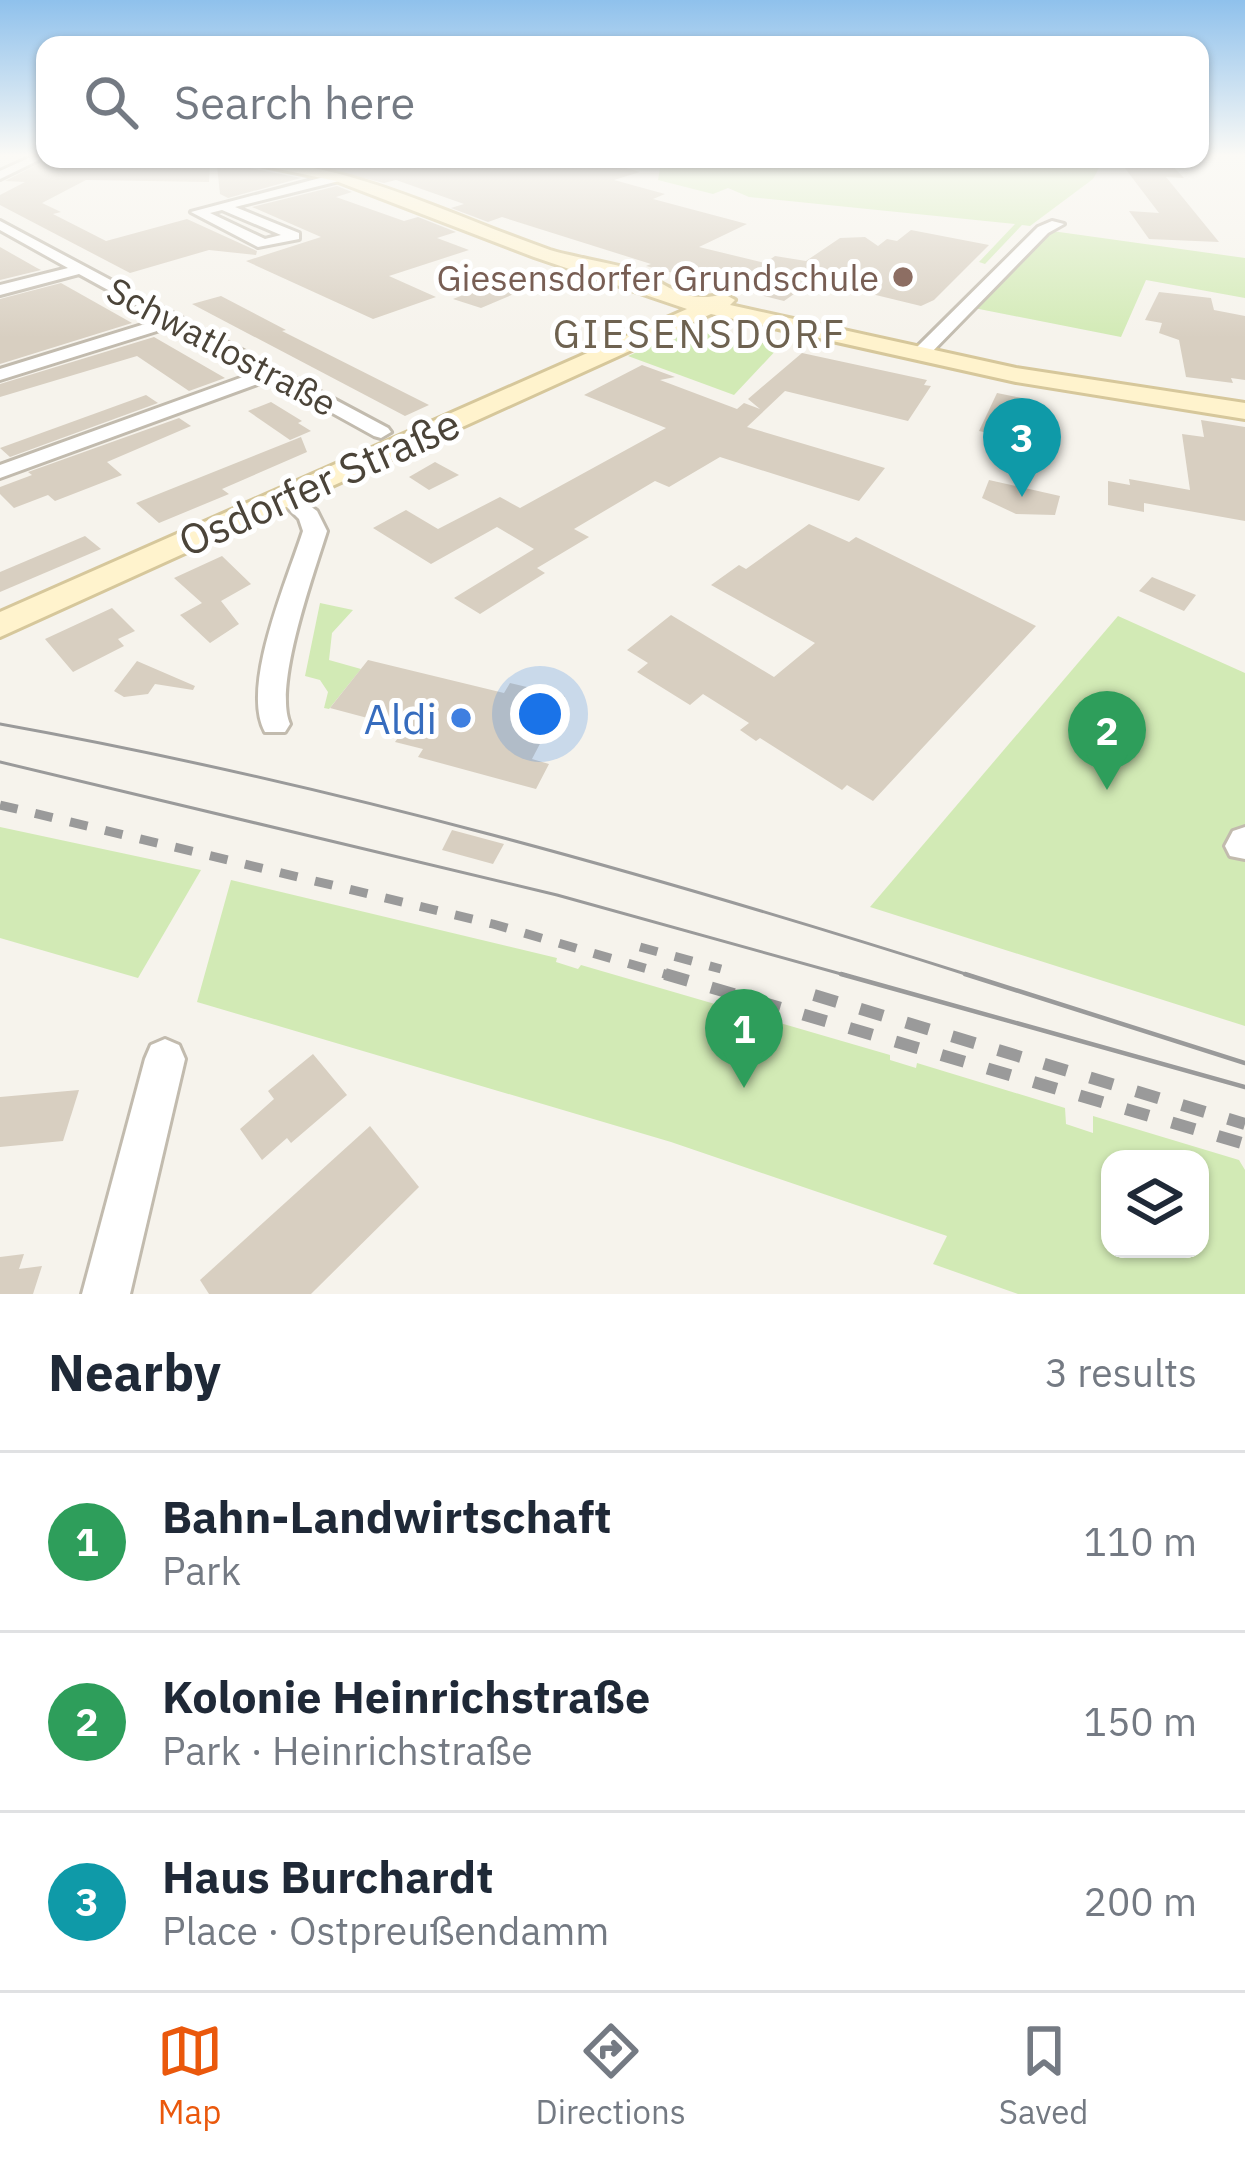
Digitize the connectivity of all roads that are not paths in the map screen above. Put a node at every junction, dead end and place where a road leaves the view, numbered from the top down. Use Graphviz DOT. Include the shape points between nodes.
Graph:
graph roads {
  1 [pos="209,217"];
  2 [pos="249,217"];
  3 [pos="442,217"];
  4 [pos="1057,224"];
  5 [pos="0,225"];
  6 [pos="80,268"];
  7 [pos="0,290"];
  8 [pos="705,301"];
  9 [pos="175,320"];
  10 [pos="920,354"];
  11 [pos="271,373"];
  12 [pos="0,375"];
  13 [pos="1245,411"];
  14 [pos="380,432"];
  15 [pos="0,472"];
  16 [pos="288,496"];
  17 [pos="0,626"];
  18 [pos="274,724"];
  19 [pos="165,1059"];
  20 [pos="106,1294"];
  1 -- 2 [label="street" via="263,244 295,238"];
  3 -- 8 [label="main road"];
  4 -- 10 [label="street"];
  5 -- 6 [label="street, Schwatlostraße"];
  6 -- 7 [label="street"];
  6 -- 9 [label="street, Schwatlostraße"];
  8 -- 10 [label="main road"];
  8 -- 16 [label="main road, Osdorfer Straße"];
  9 -- 11 [label="street, Schwatlostraße"];
  9 -- 12 [label="street"];
  10 -- 13 [label="main road"];
  11 -- 14 [label="street, Schwatlostraße"];
  11 -- 15 [label="street"];
  16 -- 17 [label="main road, Osdorfer Straße"];
  16 -- 18 [label="street" via="315,531 282,636"];
  19 -- 20 [label="street"];
}
